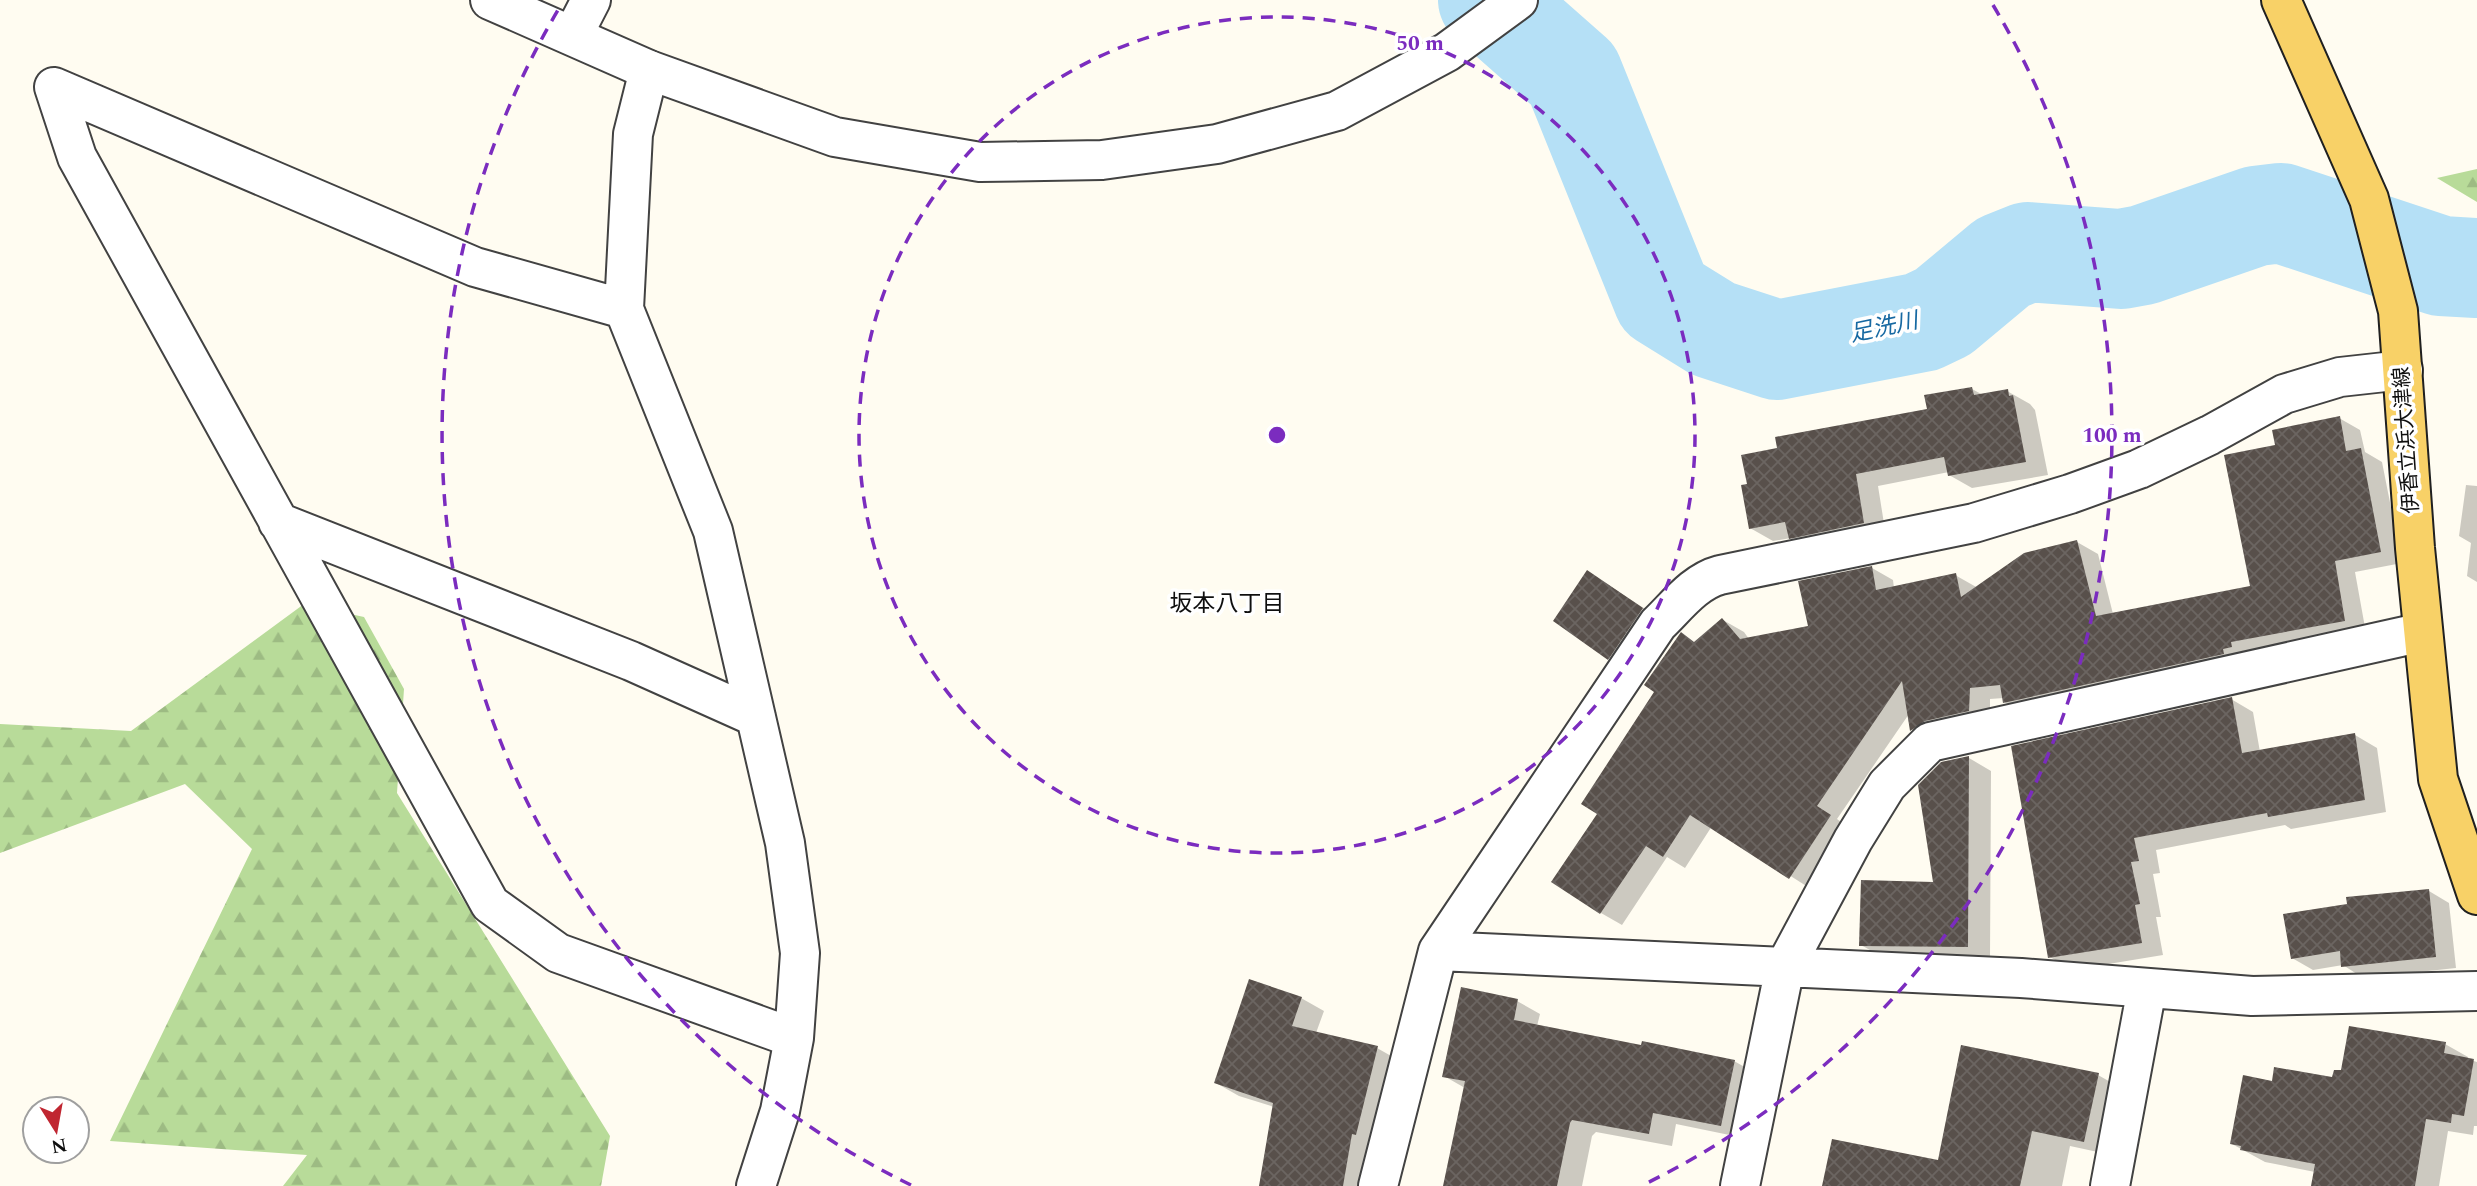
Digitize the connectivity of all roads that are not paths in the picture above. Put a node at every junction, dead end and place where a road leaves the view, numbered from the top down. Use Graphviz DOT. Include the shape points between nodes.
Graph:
graph roads {
  1 [pos="490,0"];
  2 [pos="591,0"];
  3 [pos="1518,0"];
  4 [pos="2281,0"];
  5 [pos="573,35"];
  6 [pos="649,70"];
  7 [pos="624,309"];
  8 [pos="2403,370"];
  9 [pos="278,522"];
  10 [pos="2423,632"];
  11 [pos="756,717"];
  12 [pos="2477,895"];
  13 [pos="1438,951"];
  14 [pos="1785,967"];
  15 [pos="2147,988"];
  16 [pos="2477,991"];
  17 [pos="794,1038"];
  18 [pos="756,1186"];
  19 [pos="1378,1186"];
  20 [pos="1740,1186"];
  21 [pos="2110,1186"];
  1 -- 5 [label="street"];
  2 -- 5 [label="street"];
  3 -- 6 [label="street" via="1447,52 1337,111 1217,144 1102,160 981,162 835,137"];
  4 -- 8 [label="main road, 伊香立浜大津線" via="2369,199 2395,293"];
  5 -- 6 [label="street"];
  6 -- 7 [label="street" via="633,134"];
  7 -- 9 [label="street" via="475,267 54,87 77,157"];
  7 -- 11 [label="street" via="713,531"];
  8 -- 10 [label="main road, 伊香立浜大津線"];
  8 -- 13 [label="street" via="2340,377 2284,394 2139,469 1974,523 1706,579 1658,624"];
  9 -- 11 [label="street" via="631,661"];
  9 -- 17 [label="street" via="489,904 558,953"];
  10 -- 12 [label="main road, 伊香立浜大津線" via="2438,779"];
  10 -- 14 [label="street" via="1930,742 1887,785"];
  11 -- 17 [label="street" via="785,843 800,953"];
  13 -- 14 [label="street"];
  13 -- 19 [label="street"];
  14 -- 15 [label="street"];
  14 -- 20 [label="street"];
  15 -- 16 [label="street" via="2252,996"];
  15 -- 21 [label="street"];
  17 -- 18 [label="street" via="780,1111"];
}
